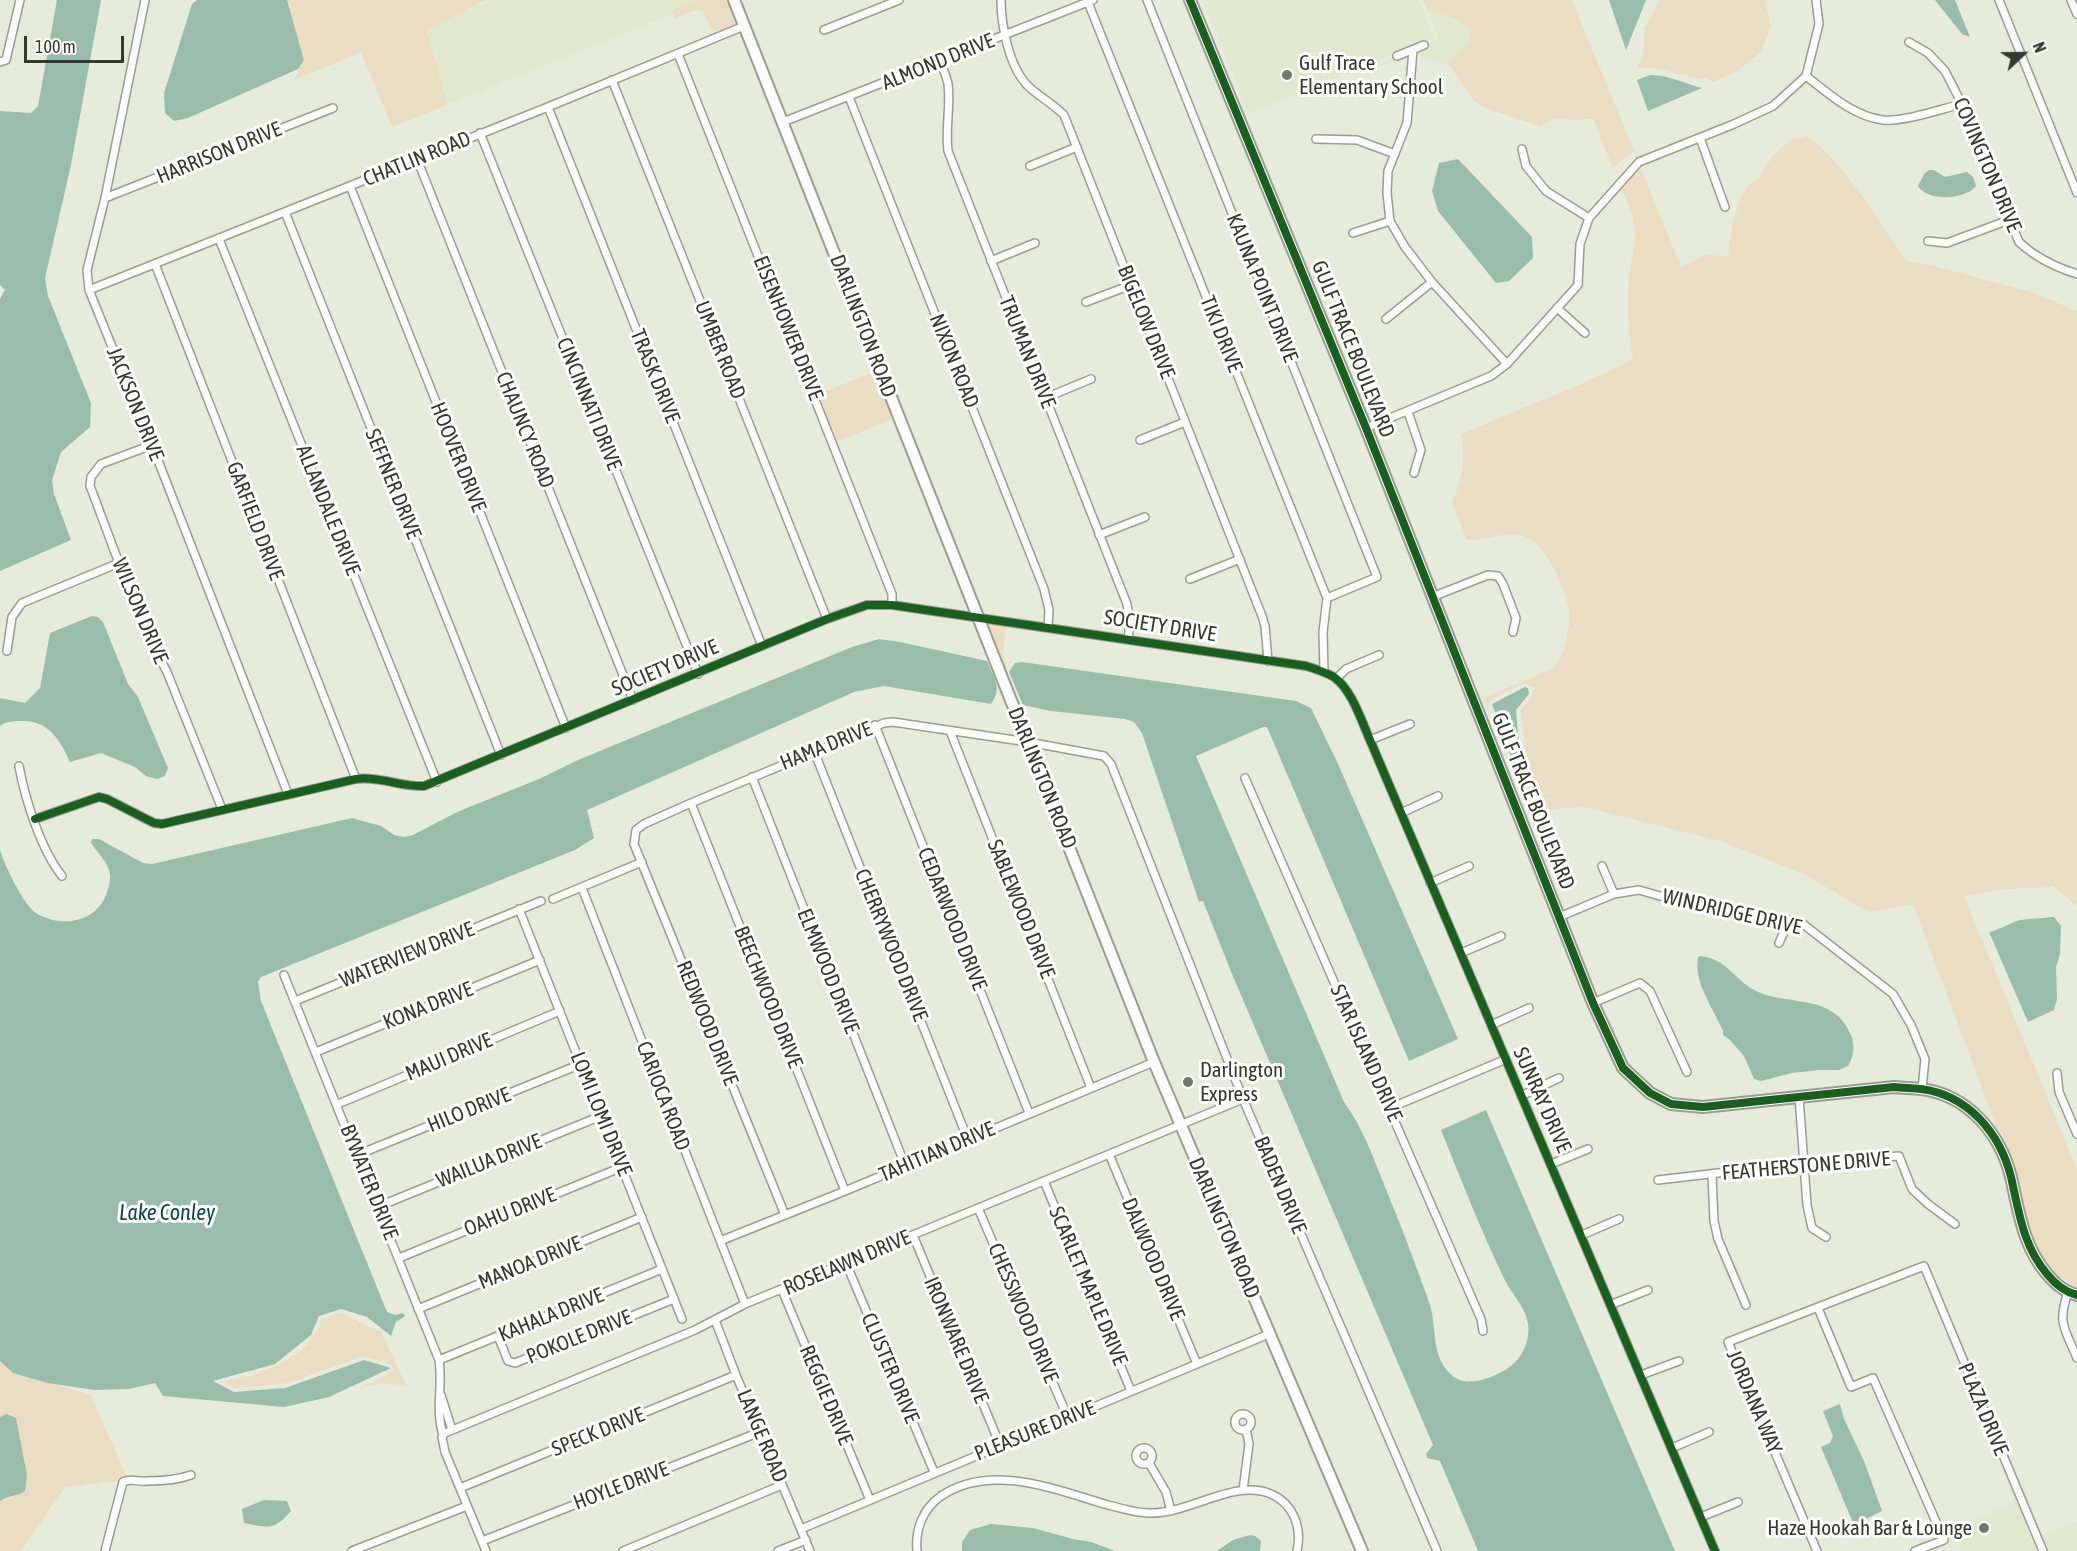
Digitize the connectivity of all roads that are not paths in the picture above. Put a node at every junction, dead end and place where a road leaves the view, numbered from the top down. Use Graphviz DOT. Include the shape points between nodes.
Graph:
graph roads {
  1 [pos="20,0"];
  2 [pos="145,0"];
  3 [pos="734,0"];
  4 [pos="899,0"];
  5 [pos="1001,0"];
  6 [pos="1147,0"];
  7 [pos="1190,0"];
  8 [pos="1816,0"];
  9 [pos="1999,0"];
  10 [pos="2072,0"];
  11 [pos="1089,1"];
  12 [pos="2077,14"];
  13 [pos="744,26"];
  14 [pos="824,30"];
  15 [pos="1005,36"];
  16 [pos="1909,42"];
  17 [pos="1424,45"];
  18 [pos="1413,50"];
  19 [pos="678,54"];
  20 [pos="1397,56"];
  21 [pos="0,62"];
  22 [pos="940,62"];
  23 [pos="1806,76"];
  24 [pos="612,80"];
  25 [pos="849,98"];
  26 [pos="1962,104"];
  27 [pos="548,107"];
  28 [pos="333,108"];
  29 [pos="783,122"];
  30 [pos="480,133"];
  31 [pos="1700,138"];
  32 [pos="1316,139"];
  33 [pos="1077,147"];
  34 [pos="1522,148"];
  35 [pos="1395,154"];
  36 [pos="417,159"];
  37 [pos="1030,166"];
  38 [pos="350,186"];
  39 [pos="2077,193"];
  40 [pos="105,198"];
  41 [pos="1725,207"];
  42 [pos="285,212"];
  43 [pos="1589,218"];
  44 [pos="2009,220"];
  45 [pos="1390,221"];
  46 [pos="1353,233"];
  47 [pos="219,238"];
  48 [pos="1928,241"];
  49 [pos="1035,243"];
  50 [pos="991,261"];
  51 [pos="155,264"];
  52 [pos="2077,274"];
  53 [pos="1432,282"];
  54 [pos="1131,285"];
  55 [pos="89,290"];
  56 [pos="1086,302"];
  57 [pos="1557,308"];
  58 [pos="1386,319"];
  59 [pos="1585,333"];
  60 [pos="1508,364"];
  61 [pos="1091,379"];
  62 [pos="1045,398"];
  63 [pos="1408,412"];
  64 [pos="1185,422"];
  65 [pos="1366,428"];
  66 [pos="1140,440"];
  67 [pos="152,445"];
  68 [pos="1414,473"];
  69 [pos="1145,517"];
  70 [pos="1099,534"];
  71 [pos="1240,559"];
  72 [pos="119,563"];
  73 [pos="1190,579"];
  74 [pos="1432,597"];
  75 [pos="1327,598"];
  76 [pos="892,604"];
  77 [pos="978,617"];
  78 [pos="827,619"];
  79 [pos="1048,627"];
  80 [pos="1513,632"];
  81 [pos="1128,639"];
  82 [pos="762,646"];
  83 [pos="7,651"];
  84 [pos="1379,655"];
  85 [pos="1268,661"];
  86 [pos="1324,672"];
  87 [pos="698,674"];
  88 [pos="1336,679"];
  89 [pos="633,700"];
  90 [pos="1410,724"];
  91 [pos="875,725"];
  92 [pos="566,728"];
  93 [pos="950,731"];
  94 [pos="1370,740"];
  95 [pos="1028,742"];
  96 [pos="814,751"];
  97 [pos="501,755"];
  98 [pos="19,766"];
  99 [pos="752,777"];
  100 [pos="1245,778"];
  101 [pos="356,779"];
  102 [pos="437,782"];
  103 [pos="288,794"];
  104 [pos="1438,796"];
  105 [pos="691,803"];
  106 [pos="222,809"];
  107 [pos="1401,813"];
  108 [pos="34,819"];
  109 [pos="636,830"];
  110 [pos="642,862"];
  111 [pos="1469,866"];
  112 [pos="1602,866"];
  113 [pos="62,876"];
  114 [pos="1430,883"];
  115 [pos="582,888"];
  116 [pos="1614,894"];
  117 [pos="553,899"];
  118 [pos="541,901"];
  119 [pos="519,909"];
  120 [pos="1559,917"];
  121 [pos="1789,920"];
  122 [pos="1501,936"];
  123 [pos="1779,943"];
  124 [pos="1461,953"];
  125 [pos="540,960"];
  126 [pos="284,975"];
  127 [pos="295,1001"];
  128 [pos="1593,1003"];
  129 [pos="1529,1008"];
  130 [pos="560,1011"];
  131 [pos="1491,1025"];
  132 [pos="316,1052"];
  133 [pos="1504,1060"];
  134 [pos="1154,1062"];
  135 [pos="581,1064"];
  136 [pos="1687,1072"];
  137 [pos="2057,1073"];
  138 [pos="1559,1078"];
  139 [pos="1091,1088"];
  140 [pos="1922,1089"];
  141 [pos="1521,1095"];
  142 [pos="1799,1097"];
  143 [pos="1243,1099"];
  144 [pos="338,1104"];
  145 [pos="1390,1108"];
  146 [pos="1029,1113"];
  147 [pos="601,1116"];
  148 [pos="1180,1125"];
  149 [pos="2077,1134"];
  150 [pos="968,1140"];
  151 [pos="1588,1149"];
  152 [pos="1109,1154"];
  153 [pos="357,1155"];
  154 [pos="1804,1163"];
  155 [pos="1551,1164"];
  156 [pos="905,1165"];
  157 [pos="622,1167"];
  158 [pos="1712,1175"];
  159 [pos="1659,1180"];
  160 [pos="1044,1181"];
  161 [pos="844,1191"];
  162 [pos="377,1207"];
  163 [pos="978,1208"];
  164 [pos="785,1215"];
  165 [pos="642,1217"];
  166 [pos="1619,1219"];
  167 [pos="1955,1224"];
  168 [pos="913,1235"];
  169 [pos="1582,1235"];
  170 [pos="1826,1237"];
  171 [pos="720,1241"];
  172 [pos="399,1258"];
  173 [pos="846,1263"];
  174 [pos="1924,1266"];
  175 [pos="662,1269"];
  176 [pos="782,1290"];
  177 [pos="1648,1290"];
  178 [pos="2072,1294"];
  179 [pos="674,1299"];
  180 [pos="745,1304"];
  181 [pos="1610,1305"];
  182 [pos="1746,1305"];
  183 [pos="1818,1308"];
  184 [pos="418,1309"];
  185 [pos="682,1319"];
  186 [pos="715,1320"];
  187 [pos="1483,1330"];
  188 [pos="1269,1334"];
  189 [pos="498,1336"];
  190 [pos="2077,1358"];
  191 [pos="439,1360"];
  192 [pos="1679,1361"];
  193 [pos="1197,1364"];
  194 [pos="736,1376"];
  195 [pos="1641,1376"];
  196 [pos="1131,1391"];
  197 [pos="440,1392"];
  198 [pos="1068,1418"];
  199 [pos="452,1430"];
  200 [pos="1246,1430"];
  201 [pos="760,1432"];
  202 [pos="1709,1432"];
  203 [pos="443,1435"];
  204 [pos="1000,1445"];
  205 [pos="1672,1448"];
  206 [pos="1149,1463"];
  207 [pos="934,1473"];
  208 [pos="191,1475"];
  209 [pos="782,1485"];
  210 [pos="460,1488"];
  211 [pos="1243,1490"];
  212 [pos="870,1500"];
  213 [pos="1738,1502"];
  214 [pos="467,1506"];
  215 [pos="1171,1511"];
  216 [pos="1701,1517"];
  217 [pos="801,1529"];
  218 [pos="806,1540"];
  219 [pos="482,1541"];
  220 [pos="105,1551"];
  221 [pos="352,1551"];
  222 [pos="486,1551"];
  223 [pos="623,1551"];
  224 [pos="778,1551"];
  225 [pos="810,1551"];
  226 [pos="917,1551"];
  227 [pos="1297,1551"];
  228 [pos="1362,1551"];
  229 [pos="1437,1551"];
  230 [pos="1715,1551"];
  231 [pos="1817,1551"];
  232 [pos="1915,1551"];
  233 [pos="2043,1551"];
  1 -- 21 [label="street" via="6,60"];
  2 -- 40 [label="street, JACKSON DRIVE"];
  3 -- 13 [label="street, DARLINGTON ROAD"];
  4 -- 14 [label="street"];
  5 -- 15 [label="street, BIGELOW DRIVE"];
  6 -- 75 [label="street, KAUNA POINT DRIVE" via="1377,577"];
  7 -- 65 [label="street, GULF TRACE BOULEVARD"];
  8 -- 23 [label="street" via="1819,24"];
  9 -- 39 [label="street"];
  10 -- 12 [label="street"];
  11 -- 15 [label="street, ALMOND DRIVE"];
  11 -- 75 [label="street, TIKI DRIVE"];
  13 -- 19 [label="street, CHATLIN ROAD"];
  13 -- 29 [label="street, DARLINGTON ROAD"];
  15 -- 22 [label="street, ALMOND DRIVE"];
  15 -- 33 [label="street, BIGELOW DRIVE" via="1021,78 1064,115"];
  16 -- 26 [label="street, COVINGTON DRIVE" via="1945,70"];
  17 -- 18 [label="street"];
  18 -- 20 [label="street"];
  18 -- 35 [label="street" via="1407,123"];
  19 -- 24 [label="street, CHATLIN ROAD"];
  19 -- 76 [label="street, EISENHOWER DRIVE" via="850,485 892,594"];
  22 -- 25 [label="street, ALMOND DRIVE"];
  22 -- 50 [label="street, TRUMAN DRIVE" via="948,81 948,152"];
  23 -- 26 [label="street" via="1861,114 1885,120"];
  23 -- 31 [label="street" via="1773,106"];
  24 -- 27 [label="street, CHATLIN ROAD"];
  24 -- 78 [label="street, UMBER ROAD"];
  25 -- 29 [label="street, ALMOND DRIVE"];
  25 -- 79 [label="street, NIXON ROAD" via="1044,589"];
  26 -- 44 [label="street, COVINGTON DRIVE"];
  27 -- 30 [label="street, CHATLIN ROAD"];
  27 -- 82 [label="street, TRASK DRIVE"];
  28 -- 40 [label="street, HARRISON DRIVE"];
  29 -- 77 [label="street, DARLINGTON ROAD"];
  30 -- 36 [label="street, CHATLIN ROAD"];
  30 -- 87 [label="street, CINCINNATI DRIVE"];
  31 -- 41 [label="street"];
  31 -- 43 [label="street" via="1639,162"];
  32 -- 35 [label="street" via="1358,140"];
  33 -- 37 [label="street"];
  33 -- 54 [label="street, BIGELOW DRIVE"];
  34 -- 43 [label="street" via="1526,166 1546,191"];
  35 -- 45 [label="street" via="1388,171"];
  36 -- 38 [label="street, CHATLIN ROAD"];
  36 -- 89 [label="street, CHAUNCY ROAD"];
  38 -- 42 [label="street, CHATLIN ROAD"];
  38 -- 92 [label="street, HOOVER DRIVE"];
  40 -- 55 [label="street, JACKSON DRIVE" via="87,270"];
  42 -- 47 [label="street, CHATLIN ROAD"];
  42 -- 97 [label="street, SEFFNER DRIVE"];
  43 -- 57 [label="street" via="1580,244 1578,285"];
  44 -- 48 [label="street" via="1947,243"];
  44 -- 52 [label="street, COVINGTON DRIVE" via="2019,242 2032,254"];
  45 -- 46 [label="street"];
  45 -- 53 [label="street"];
  47 -- 51 [label="street, CHATLIN ROAD"];
  47 -- 102 [label="street, ALLANDALE DRIVE"];
  49 -- 50 [label="street"];
  50 -- 62 [label="street, TRUMAN DRIVE"];
  51 -- 55 [label="street, CHATLIN ROAD"];
  51 -- 101 [label="street, GARFIELD DRIVE"];
  53 -- 58 [label="street"];
  53 -- 60 [label="street"];
  54 -- 56 [label="street"];
  54 -- 64 [label="street, BIGELOW DRIVE"];
  55 -- 67 [label="street, JACKSON DRIVE"];
  57 -- 59 [label="street"];
  57 -- 60 [label="street"];
  60 -- 63 [label="street" via="1491,376"];
  61 -- 62 [label="street"];
  62 -- 70 [label="street, TRUMAN DRIVE"];
  63 -- 65 [label="street"];
  63 -- 68 [label="street" via="1421,450"];
  64 -- 66 [label="street"];
  64 -- 71 [label="street, BIGELOW DRIVE"];
  65 -- 74 [label="street, GULF TRACE BOULEVARD"];
  67 -- 72 [label="street, WILSON DRIVE" via="101,464 91,477 90,486"];
  67 -- 103 [label="street, JACKSON DRIVE"];
  69 -- 70 [label="street"];
  70 -- 81 [label="street, TRUMAN DRIVE" via="1127,604"];
  71 -- 73 [label="street"];
  71 -- 85 [label="street, BIGELOW DRIVE" via="1266,626"];
  72 -- 83 [label="street" via="22,603 12,617"];
  72 -- 106 [label="street, WILSON DRIVE"];
  74 -- 80 [label="street" via="1488,575 1498,576 1515,618"];
  74 -- 120 [label="street, GULF TRACE BOULEVARD"];
  75 -- 86 [label="street, TIKI DRIVE"];
  76 -- 77 [label="street, SOCIETY DRIVE"];
  76 -- 78 [label="street, SOCIETY DRIVE" via="867,605"];
  77 -- 79 [label="street, SOCIETY DRIVE"];
  77 -- 95 [label="street, DARLINGTON ROAD"];
  78 -- 82 [label="street, SOCIETY DRIVE"];
  79 -- 81 [label="street, SOCIETY DRIVE"];
  81 -- 85 [label="street, SOCIETY DRIVE"];
  82 -- 87 [label="street, SOCIETY DRIVE"];
  84 -- 88 [label="street" via="1346,669"];
  85 -- 86 [label="street, SOCIETY DRIVE"];
  86 -- 88 [label="street, SUNRAY DRIVE"];
  87 -- 89 [label="street, SOCIETY DRIVE"];
  88 -- 94 [label="street, SUNRAY DRIVE" via="1352,701"];
  89 -- 92 [label="street, SOCIETY DRIVE"];
  90 -- 94 [label="street"];
  91 -- 93 [label="street, HAMA DRIVE" via="893,722"];
  91 -- 96 [label="street, HAMA DRIVE"];
  91 -- 146 [label="street, CEDARWOOD DRIVE"];
  92 -- 97 [label="street, SOCIETY DRIVE"];
  93 -- 95 [label="street, HAMA DRIVE"];
  93 -- 139 [label="street, SABLEWOOD DRIVE"];
  94 -- 107 [label="street, SUNRAY DRIVE"];
  95 -- 134 [label="street, DARLINGTON ROAD"];
  95 -- 143 [label="street, BADEN DRIVE" via="1101,754 1109,761"];
  96 -- 99 [label="street, HAMA DRIVE"];
  96 -- 150 [label="street, CHERRYWOOD DRIVE"];
  97 -- 102 [label="street, SOCIETY DRIVE"];
  98 -- 108 [label="street"];
  99 -- 105 [label="street, HAMA DRIVE"];
  99 -- 156 [label="street, ELMWOOD DRIVE"];
  100 -- 145 [label="street, STAR ISLAND DRIVE"];
  101 -- 102 [label="street, SOCIETY DRIVE" via="375,777 415,787"];
  101 -- 103 [label="street, SOCIETY DRIVE"];
  103 -- 106 [label="street, SOCIETY DRIVE"];
  104 -- 107 [label="street"];
  105 -- 109 [label="street, HAMA DRIVE"];
  105 -- 161 [label="street, BEECHWOOD DRIVE"];
  106 -- 108 [label="street, SOCIETY DRIVE" via="162,824 99,797"];
  107 -- 114 [label="street, SUNRAY DRIVE"];
  108 -- 113 [label="street" via="51,861"];
  109 -- 110 [label="street, REDWOOD DRIVE" via="634,844"];
  110 -- 115 [label="street"];
  110 -- 164 [label="street, REDWOOD DRIVE"];
  111 -- 114 [label="street"];
  112 -- 116 [label="street"];
  114 -- 124 [label="street, SUNRAY DRIVE"];
  115 -- 117 [label="street"];
  115 -- 171 [label="street, CARIOCA ROAD"];
  116 -- 120 [label="street, WINDRIDGE DRIVE"];
  116 -- 121 [label="street, WINDRIDGE DRIVE" via="1639,890 1695,906"];
  118 -- 119 [label="street, WATERVIEW DRIVE"];
  119 -- 125 [label="street, LOMI LOMI DRIVE"];
  119 -- 127 [label="street, WATERVIEW DRIVE"];
  120 -- 128 [label="street, GULF TRACE BOULEVARD"];
  121 -- 123 [label="street"];
  121 -- 140 [label="street, WINDRIDGE DRIVE" via="1815,932 1893,994 1925,1059"];
  122 -- 124 [label="street"];
  124 -- 131 [label="street, SUNRAY DRIVE"];
  125 -- 130 [label="street, LOMI LOMI DRIVE"];
  125 -- 132 [label="street, KONA DRIVE"];
  126 -- 127 [label="street, BYWATER DRIVE"];
  127 -- 132 [label="street, BYWATER DRIVE"];
  128 -- 136 [label="street" via="1640,983 1650,991"];
  128 -- 142 [label="street, GULF TRACE BOULEVARD" via="1623,1068 1650,1093 1671,1104 1703,1107"];
  129 -- 131 [label="street"];
  130 -- 135 [label="street, LOMI LOMI DRIVE"];
  130 -- 144 [label="street, MAUI DRIVE"];
  131 -- 133 [label="street, SUNRAY DRIVE"];
  132 -- 144 [label="street, BYWATER DRIVE"];
  133 -- 141 [label="street, SUNRAY DRIVE"];
  133 -- 145 [label="street"];
  134 -- 139 [label="street, TAHITIAN DRIVE"];
  134 -- 148 [label="street, DARLINGTON ROAD"];
  135 -- 147 [label="street, LOMI LOMI DRIVE"];
  135 -- 153 [label="street, HILO DRIVE"];
  137 -- 149 [label="street" via="2060,1092"];
  138 -- 141 [label="street"];
  139 -- 146 [label="street, TAHITIAN DRIVE"];
  140 -- 142 [label="street, GULF TRACE BOULEVARD" via="1894,1087"];
  140 -- 178 [label="street, GULF TRACE BOULEVARD" via="1954,1099 1978,1115 2000,1145 2028,1244 2052,1280"];
  141 -- 155 [label="street, SUNRAY DRIVE"];
  142 -- 154 [label="street"];
  143 -- 148 [label="street, ROSELAWN DRIVE"];
  143 -- 229 [label="street, BADEN DRIVE"];
  144 -- 153 [label="street, BYWATER DRIVE"];
  145 -- 187 [label="street, STAR ISLAND DRIVE"];
  146 -- 150 [label="street, TAHITIAN DRIVE"];
  147 -- 157 [label="street, LOMI LOMI DRIVE"];
  147 -- 162 [label="street, WAILUA DRIVE"];
  148 -- 152 [label="street, ROSELAWN DRIVE"];
  148 -- 188 [label="street, DARLINGTON ROAD"];
  150 -- 156 [label="street, TAHITIAN DRIVE"];
  151 -- 155 [label="street"];
  152 -- 160 [label="street, ROSELAWN DRIVE"];
  152 -- 193 [label="street, DALWOOD DRIVE"];
  153 -- 162 [label="street, BYWATER DRIVE"];
  154 -- 158 [label="street, FEATHERSTONE DRIVE"];
  154 -- 167 [label="street, FEATHERSTONE DRIVE" via="1899,1156 1912,1189"];
  154 -- 170 [label="street" via="1812,1228"];
  155 -- 169 [label="street, SUNRAY DRIVE"];
  156 -- 161 [label="street, TAHITIAN DRIVE"];
  157 -- 165 [label="street, LOMI LOMI DRIVE"];
  157 -- 172 [label="street, OAHU DRIVE"];
  158 -- 159 [label="street, FEATHERSTONE DRIVE"];
  158 -- 182 [label="street" via="1718,1239"];
  160 -- 163 [label="street, ROSELAWN DRIVE"];
  160 -- 196 [label="street, SCARLET MAPLE DRIVE"];
  161 -- 164 [label="street, TAHITIAN DRIVE"];
  162 -- 172 [label="street, BYWATER DRIVE"];
  163 -- 168 [label="street, ROSELAWN DRIVE"];
  163 -- 198 [label="street, CHESSWOOD DRIVE"];
  164 -- 171 [label="street, TAHITIAN DRIVE"];
  165 -- 175 [label="street, LOMI LOMI DRIVE"];
  165 -- 184 [label="street, MANOA DRIVE"];
  166 -- 169 [label="street"];
  168 -- 173 [label="street, ROSELAWN DRIVE"];
  168 -- 204 [label="street, IRONWARE DRIVE"];
  169 -- 181 [label="street, SUNRAY DRIVE"];
  171 -- 180 [label="street, CARIOCA ROAD"];
  172 -- 184 [label="street, BYWATER DRIVE"];
  173 -- 176 [label="street, ROSELAWN DRIVE"];
  173 -- 207 [label="street, CLUSTER DRIVE"];
  174 -- 183 [label="street, JORDANA WAY"];
  174 -- 233 [label="street, PLAZA DRIVE"];
  175 -- 179 [label="street, LOMI LOMI DRIVE"];
  175 -- 189 [label="street, KAHALA DRIVE"];
  176 -- 180 [label="street, ROSELAWN DRIVE"];
  176 -- 212 [label="street, REGGIE DRIVE"];
  177 -- 181 [label="street"];
  178 -- 190 [label="street" via="2061,1319"];
  179 -- 185 [label="street, LOMI LOMI DRIVE"];
  179 -- 189 [label="street, POKOLE DRIVE" via="515,1363 508,1361"];
  180 -- 186 [label="street, ROSELAWN DRIVE"];
  181 -- 195 [label="street, SUNRAY DRIVE"];
  183 -- 231 [label="street, JORDANA WAY" via="1728,1341"];
  183 -- 232 [label="street" via="1851,1387 1874,1378 1944,1540"];
  184 -- 191 [label="street, BYWATER DRIVE"];
  186 -- 194 [label="street, LANGE ROAD"];
  186 -- 199 [label="street, ROSELAWN DRIVE"];
  188 -- 193 [label="street, PLEASURE DRIVE"];
  188 -- 228 [label="street, DARLINGTON ROAD"];
  189 -- 191 [label="street, KAHALA DRIVE"];
  191 -- 197 [label="street, BYWATER DRIVE"];
  192 -- 195 [label="street"];
  193 -- 196 [label="street, PLEASURE DRIVE"];
  194 -- 201 [label="street, LANGE ROAD"];
  194 -- 210 [label="street, SPECK DRIVE"];
  195 -- 205 [label="street, SUNRAY DRIVE"];
  196 -- 198 [label="street, PLEASURE DRIVE"];
  197 -- 199 [label="street, BYWATER DRIVE"];
  197 -- 203 [label="street, BYWATER DRIVE" via="439,1423"];
  198 -- 204 [label="street, PLEASURE DRIVE"];
  199 -- 203 [label="street, ROSELAWN DRIVE"];
  200 -- 211 [label="street" via="1249,1444"];
  201 -- 209 [label="street, LANGE ROAD"];
  201 -- 219 [label="street, HOYLE DRIVE"];
  202 -- 205 [label="street"];
  203 -- 210 [label="street, BYWATER DRIVE" via="445,1452"];
  204 -- 207 [label="street, PLEASURE DRIVE"];
  205 -- 216 [label="street, SUNRAY DRIVE"];
  206 -- 215 [label="street" via="1166,1492"];
  207 -- 212 [label="street, PLEASURE DRIVE"];
  208 -- 220 [label="street" via="123,1482"];
  209 -- 217 [label="street, LANGE ROAD"];
  209 -- 223 [label="street"];
  210 -- 214 [label="street, BYWATER DRIVE"];
  211 -- 215 [label="street"];
  211 -- 227 [label="street" via="1265,1492 1285,1503 1296,1522"];
  212 -- 217 [label="street, PLEASURE DRIVE"];
  213 -- 216 [label="street"];
  214 -- 219 [label="street, BYWATER DRIVE"];
  214 -- 221 [label="street"];
  215 -- 226 [label="street" via="1141,1513 1022,1482 975,1482 945,1493 929,1506 916,1539"];
  216 -- 230 [label="street, SUNRAY DRIVE"];
  217 -- 218 [label="street, LANGE ROAD"];
  218 -- 224 [label="street"];
  218 -- 225 [label="street, LANGE ROAD"];
  219 -- 222 [label="street, BYWATER DRIVE"];
}
